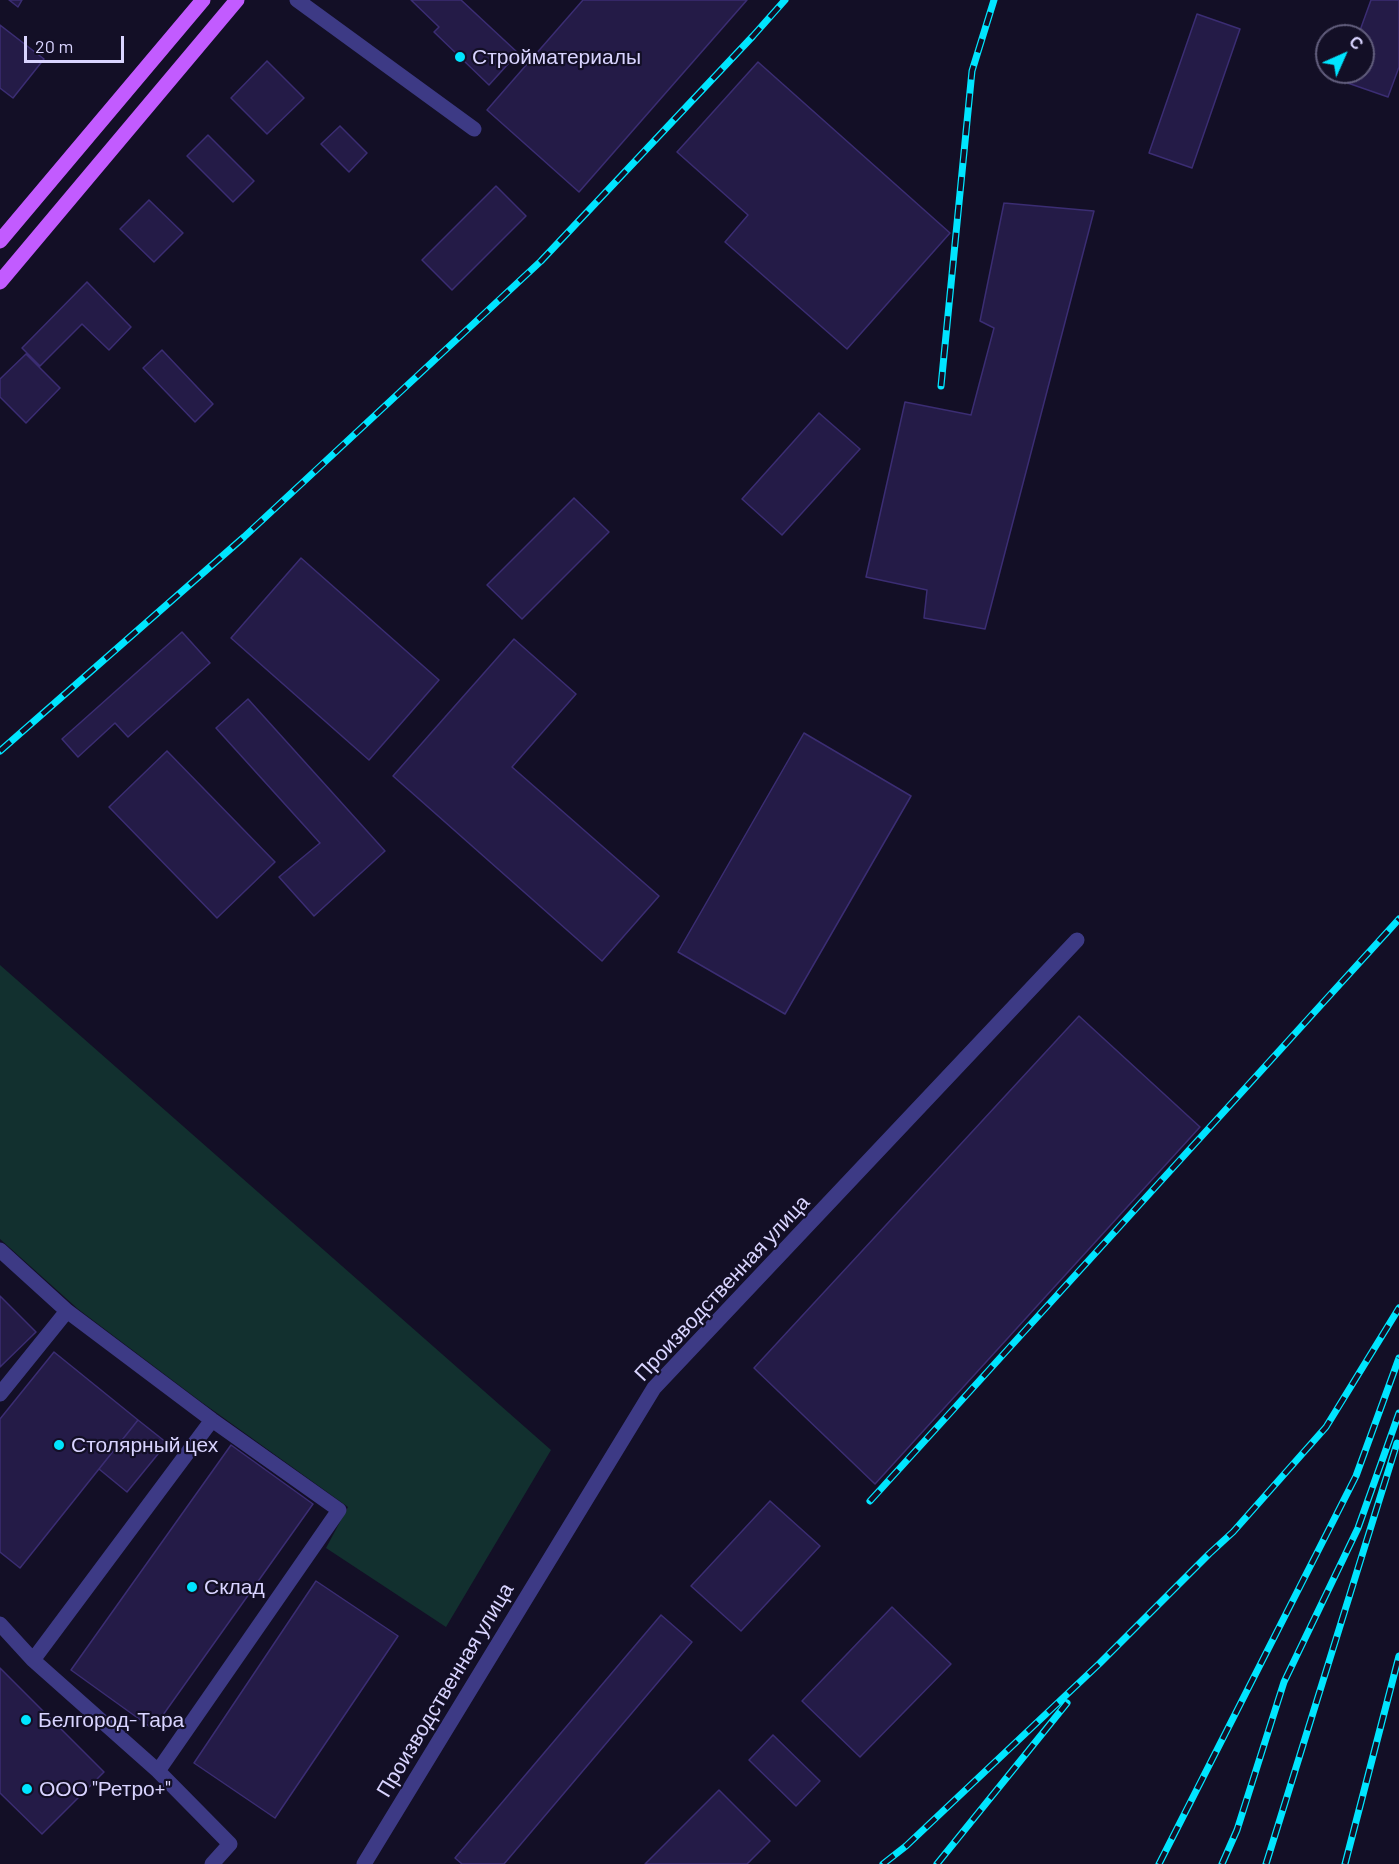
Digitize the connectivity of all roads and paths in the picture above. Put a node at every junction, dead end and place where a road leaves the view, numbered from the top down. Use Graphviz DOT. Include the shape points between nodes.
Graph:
graph roads {
  1 [pos="203,0"];
  2 [pos="237,0"];
  3 [pos="297,0"];
  4 [pos="474,129"];
  5 [pos="0,241"];
  6 [pos="0,282"];
  7 [pos="1077,940"];
  8 [pos="0,1250"];
  9 [pos="67,1311"];
  10 [pos="0,1394"];
  11 [pos="212,1420"];
  12 [pos="0,1624"];
  13 [pos="33,1660"];
  14 [pos="158,1771"];
  15 [pos="212,1864"];
  16 [pos="364,1864"];
  1 -- 5 [label="main road"];
  2 -- 6 [label="main road"];
  3 -- 4 [label="street"];
  7 -- 16 [label="street, Производственная улица" via="654,1388"];
  8 -- 9 [label="street"];
  9 -- 10 [label="street"];
  9 -- 11 [label="street"];
  11 -- 13 [label="street"];
  11 -- 14 [label="street" via="339,1510"];
  12 -- 13 [label="street"];
  13 -- 14 [label="street"];
  14 -- 15 [label="street" via="230,1844"];
}
